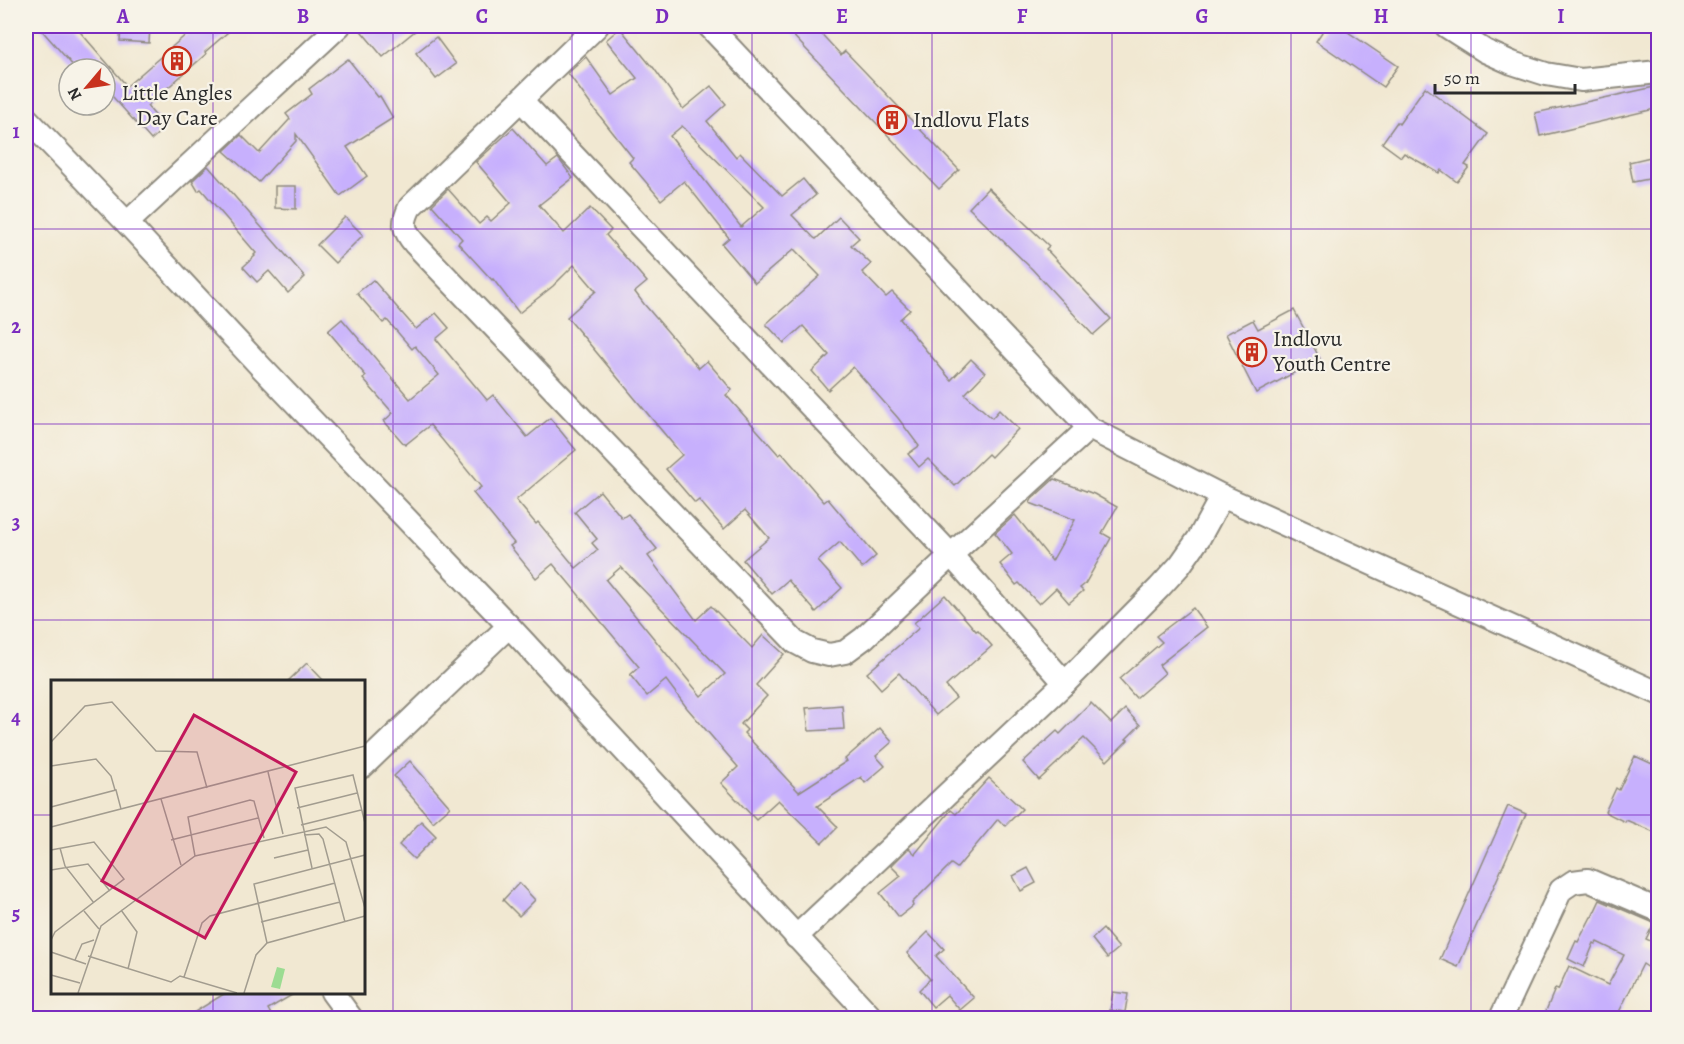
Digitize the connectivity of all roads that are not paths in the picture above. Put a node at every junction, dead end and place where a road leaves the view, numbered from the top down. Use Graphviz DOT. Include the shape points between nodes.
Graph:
graph roads {
  1 [pos="339,26"];
  2 [pos="597,26"];
  3 [pos="709,26"];
  4 [pos="1446,26"];
  5 [pos="1659,72"];
  6 [pos="521,100"];
  7 [pos="26,118"];
  8 [pos="127,223"];
  9 [pos="1089,428"];
  10 [pos="1222,496"];
  11 [pos="951,555"];
  12 [pos="509,626"];
  13 [pos="1065,683"];
  14 [pos="1659,693"];
  15 [pos="364,765"];
  16 [pos="1659,910"];
  17 [pos="796,937"];
  18 [pos="333,993"];
  19 [pos="351,1018"];
  20 [pos="872,1018"];
  21 [pos="1501,1018"];
  1 -- 8 [label="street"];
  2 -- 6 [label="street"];
  3 -- 9 [label="street"];
  4 -- 5 [label="street" via="1485,51 1546,74 1581,81"];
  6 -- 11 [label="street"];
  6 -- 11 [label="street" via="410,207 405,228 415,244 795,642 829,655 845,652"];
  7 -- 8 [label="street"];
  8 -- 12 [label="street"];
  9 -- 10 [label="street"];
  9 -- 11 [label="street"];
  10 -- 13 [label="street" via="1180,565"];
  10 -- 14 [label="street"];
  11 -- 13 [label="street"];
  12 -- 15 [label="street"];
  12 -- 17 [label="street"];
  13 -- 17 [label="street"];
  16 -- 21 [label="street" via="1588,880 1573,882 1561,891"];
  17 -- 20 [label="street"];
  18 -- 19 [label="street"];
}
